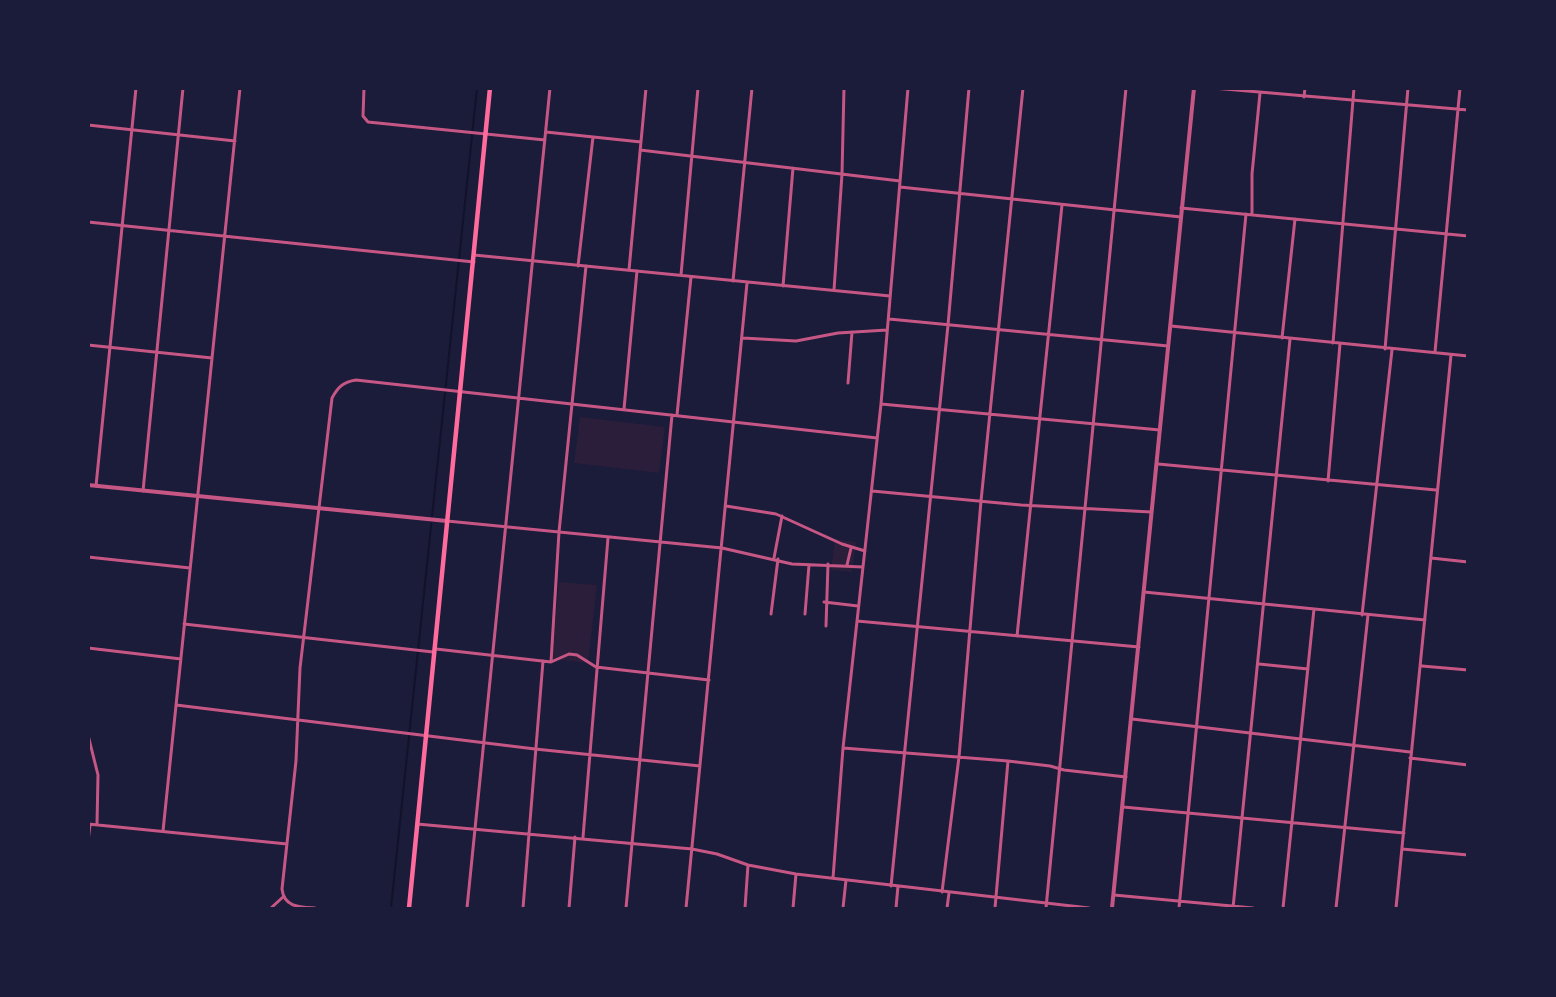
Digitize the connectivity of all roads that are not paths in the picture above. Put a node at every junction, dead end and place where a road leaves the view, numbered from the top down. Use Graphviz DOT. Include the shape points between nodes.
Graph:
graph roads {
  1 [pos="136,88"];
  2 [pos="183,88"];
  3 [pos="240,88"];
  4 [pos="364,88"];
  5 [pos="490,88"];
  6 [pos="550,88"];
  7 [pos="646,88"];
  8 [pos="698,88"];
  9 [pos="752,88"];
  10 [pos="844,88"];
  11 [pos="908,88"];
  12 [pos="969,88"];
  13 [pos="1023,88"];
  14 [pos="1126,88"];
  15 [pos="1194,88"];
  16 [pos="1213,88"];
  17 [pos="1305,88"];
  18 [pos="1354,88"];
  19 [pos="1408,88"];
  20 [pos="1460,88"];
  21 [pos="1255,91"];
  22 [pos="1260,93"];
  23 [pos="1304,97"];
  24 [pos="1353,101"];
  25 [pos="1407,106"];
  26 [pos="1459,110"];
  27 [pos="1467,110"];
  28 [pos="88,126"];
  29 [pos="131,130"];
  30 [pos="546,132"];
  31 [pos="486,134"];
  32 [pos="178,135"];
  33 [pos="593,137"];
  34 [pos="545,140"];
  35 [pos="235,141"];
  36 [pos="641,142"];
  37 [pos="640,150"];
  38 [pos="692,156"];
  39 [pos="744,162"];
  40 [pos="793,168"];
  41 [pos="842,174"];
  42 [pos="900,181"];
  43 [pos="900,187"];
  44 [pos="959,193"];
  45 [pos="1014,198"];
  46 [pos="1062,205"];
  47 [pos="1181,208"];
  48 [pos="1116,210"];
  49 [pos="1246,214"];
  50 [pos="1252,215"];
  51 [pos="1180,217"];
  52 [pos="1295,219"];
  53 [pos="88,222"];
  54 [pos="1344,224"];
  55 [pos="122,225"];
  56 [pos="168,229"];
  57 [pos="1394,229"];
  58 [pos="1446,234"];
  59 [pos="225,235"];
  60 [pos="1467,236"];
  61 [pos="474,255"];
  62 [pos="531,261"];
  63 [pos="474,262"];
  64 [pos="578,266"];
  65 [pos="586,266"];
  66 [pos="629,270"];
  67 [pos="637,271"];
  68 [pos="681,276"];
  69 [pos="691,277"];
  70 [pos="733,281"];
  71 [pos="747,283"];
  72 [pos="783,286"];
  73 [pos="834,290"];
  74 [pos="890,296"];
  75 [pos="889,319"];
  76 [pos="948,325"];
  77 [pos="1170,326"];
  78 [pos="887,330"];
  79 [pos="999,330"];
  80 [pos="852,332"];
  81 [pos="1236,333"];
  82 [pos="1049,334"];
  83 [pos="742,338"];
  84 [pos="1282,338"];
  85 [pos="1290,339"];
  86 [pos="1102,340"];
  87 [pos="1333,343"];
  88 [pos="1340,344"];
  89 [pos="88,345"];
  90 [pos="1168,346"];
  91 [pos="109,347"];
  92 [pos="1385,349"];
  93 [pos="1392,350"];
  94 [pos="156,352"];
  95 [pos="1435,352"];
  96 [pos="1450,354"];
  97 [pos="1467,356"];
  98 [pos="212,358"];
  99 [pos="849,383"];
  100 [pos="460,393"];
  101 [pos="517,398"];
  102 [pos="573,404"];
  103 [pos="881,404"];
  104 [pos="624,410"];
  105 [pos="939,410"];
  106 [pos="672,415"];
  107 [pos="990,415"];
  108 [pos="677,416"];
  109 [pos="1040,421"];
  110 [pos="735,422"];
  111 [pos="1093,425"];
  112 [pos="1160,430"];
  113 [pos="877,438"];
  114 [pos="1158,464"];
  115 [pos="1222,470"];
  116 [pos="1278,476"];
  117 [pos="1328,481"];
  118 [pos="88,485"];
  119 [pos="96,486"];
  120 [pos="1378,486"];
  121 [pos="1436,490"];
  122 [pos="143,491"];
  123 [pos="872,491"];
  124 [pos="198,496"];
  125 [pos="929,497"];
  126 [pos="981,501"];
  127 [pos="726,506"];
  128 [pos="1032,506"];
  129 [pos="1086,508"];
  130 [pos="318,510"];
  131 [pos="1152,513"];
  132 [pos="782,516"];
  133 [pos="447,521"];
  134 [pos="504,528"];
  135 [pos="559,532"];
  136 [pos="608,538"];
  137 [pos="662,544"];
  138 [pos="722,548"];
  139 [pos="851,548"];
  140 [pos="865,551"];
  141 [pos="88,557"];
  142 [pos="1430,558"];
  143 [pos="776,559"];
  144 [pos="1467,562"];
  145 [pos="809,564"];
  146 [pos="828,564"];
  147 [pos="847,565"];
  148 [pos="863,567"];
  149 [pos="190,568"];
  150 [pos="1144,592"];
  151 [pos="1210,597"];
  152 [pos="824,602"];
  153 [pos="1265,603"];
  154 [pos="859,606"];
  155 [pos="1314,609"];
  156 [pos="771,614"];
  157 [pos="805,614"];
  158 [pos="1362,615"];
  159 [pos="1368,615"];
  160 [pos="1425,620"];
  161 [pos="857,621"];
  162 [pos="184,624"];
  163 [pos="826,626"];
  164 [pos="916,627"];
  165 [pos="970,633"];
  166 [pos="303,636"];
  167 [pos="1017,636"];
  168 [pos="1071,642"];
  169 [pos="1139,647"];
  170 [pos="88,648"];
  171 [pos="435,650"];
  172 [pos="492,654"];
  173 [pos="181,659"];
  174 [pos="543,661"];
  175 [pos="551,662"];
  176 [pos="1259,664"];
  177 [pos="1421,666"];
  178 [pos="596,668"];
  179 [pos="1308,669"];
  180 [pos="1467,670"];
  181 [pos="649,674"];
  182 [pos="709,680"];
  183 [pos="176,705"];
  184 [pos="298,719"];
  185 [pos="1132,719"];
  186 [pos="1198,726"];
  187 [pos="1251,733"];
  188 [pos="88,735"];
  189 [pos="427,735"];
  190 [pos="1300,740"];
  191 [pos="483,742"];
  192 [pos="1354,746"];
  193 [pos="843,748"];
  194 [pos="535,749"];
  195 [pos="1411,752"];
  196 [pos="589,754"];
  197 [pos="903,754"];
  198 [pos="958,758"];
  199 [pos="1410,758"];
  200 [pos="640,759"];
  201 [pos="1008,761"];
  202 [pos="1467,765"];
  203 [pos="700,766"];
  204 [pos="1059,769"];
  205 [pos="1126,777"];
  206 [pos="1123,807"];
  207 [pos="1188,813"];
  208 [pos="1240,818"];
  209 [pos="89,824"];
  210 [pos="97,824"];
  211 [pos="417,824"];
  212 [pos="1291,824"];
  213 [pos="475,829"];
  214 [pos="1345,829"];
  215 [pos="163,831"];
  216 [pos="529,833"];
  217 [pos="1404,833"];
  218 [pos="575,837"];
  219 [pos="583,837"];
  220 [pos="88,841"];
  221 [pos="631,842"];
  222 [pos="286,844"];
  223 [pos="692,849"];
  224 [pos="1402,849"];
  225 [pos="1467,855"];
  226 [pos="748,865"];
  227 [pos="796,874"];
  228 [pos="833,878"];
  229 [pos="846,880"];
  230 [pos="891,885"];
  231 [pos="898,886"];
  232 [pos="942,892"];
  233 [pos="949,893"];
  234 [pos="1114,895"];
  235 [pos="283,897"];
  236 [pos="996,899"];
  237 [pos="1180,902"];
  238 [pos="1046,906"];
  239 [pos="1233,908"];
  240 [pos="271,909"];
  241 [pos="315,909"];
  242 [pos="409,909"];
  243 [pos="467,909"];
  244 [pos="523,909"];
  245 [pos="569,909"];
  246 [pos="626,909"];
  247 [pos="686,909"];
  248 [pos="745,909"];
  249 [pos="794,909"];
  250 [pos="843,909"];
  251 [pos="896,909"];
  252 [pos="948,909"];
  253 [pos="995,909"];
  254 [pos="1089,909"];
  255 [pos="1112,909"];
  256 [pos="1179,909"];
  257 [pos="1253,909"];
  258 [pos="1283,909"];
  259 [pos="1336,909"];
  260 [pos="1396,909"];
  1 -- 29 [label="street"];
  2 -- 32 [label="street"];
  3 -- 35 [label="street"];
  4 -- 31 [label="street" via="363,116 368,122"];
  5 -- 31 [label="main road"];
  6 -- 30 [label="street"];
  7 -- 36 [label="street"];
  8 -- 38 [label="street"];
  9 -- 39 [label="street"];
  10 -- 41 [label="street"];
  11 -- 42 [label="street"];
  12 -- 44 [label="street"];
  13 -- 45 [label="street"];
  14 -- 48 [label="street"];
  15 -- 47 [label="street"];
  16 -- 21 [label="street"];
  17 -- 23 [label="street"];
  18 -- 24 [label="street"];
  19 -- 25 [label="street"];
  20 -- 26 [label="street"];
  21 -- 22 [label="street"];
  22 -- 23 [label="street"];
  22 -- 50 [label="street"];
  23 -- 24 [label="street"];
  24 -- 25 [label="street"];
  24 -- 54 [label="street"];
  25 -- 26 [label="street"];
  25 -- 57 [label="street"];
  26 -- 27 [label="street"];
  26 -- 58 [label="street"];
  28 -- 29 [label="street"];
  29 -- 32 [label="street"];
  29 -- 55 [label="street"];
  30 -- 33 [label="street"];
  30 -- 34 [label="street"];
  31 -- 34 [label="street"];
  31 -- 61 [label="main road"];
  32 -- 35 [label="street"];
  32 -- 56 [label="street"];
  33 -- 36 [label="street"];
  33 -- 64 [label="street"];
  34 -- 62 [label="street"];
  35 -- 59 [label="street"];
  36 -- 37 [label="street"];
  37 -- 38 [label="street"];
  37 -- 66 [label="street"];
  38 -- 39 [label="street"];
  38 -- 68 [label="street"];
  39 -- 40 [label="street"];
  39 -- 70 [label="street"];
  40 -- 41 [label="street"];
  40 -- 72 [label="street"];
  41 -- 42 [label="street"];
  41 -- 73 [label="street"];
  42 -- 43 [label="street"];
  43 -- 44 [label="street"];
  43 -- 74 [label="street"];
  44 -- 45 [label="street"];
  44 -- 76 [label="street"];
  45 -- 46 [label="street"];
  45 -- 79 [label="street"];
  46 -- 48 [label="street"];
  46 -- 82 [label="street"];
  47 -- 49 [label="street"];
  47 -- 51 [label="street"];
  48 -- 51 [label="street"];
  48 -- 86 [label="street"];
  49 -- 50 [label="street"];
  49 -- 81 [label="street"];
  50 -- 52 [label="street"];
  51 -- 77 [label="street"];
  52 -- 54 [label="street"];
  52 -- 84 [label="street"];
  53 -- 55 [label="street"];
  54 -- 57 [label="street"];
  54 -- 87 [label="street"];
  55 -- 56 [label="street"];
  55 -- 91 [label="street"];
  56 -- 59 [label="street"];
  56 -- 94 [label="street"];
  57 -- 58 [label="street"];
  57 -- 92 [label="street"];
  58 -- 60 [label="street"];
  58 -- 95 [label="street"];
  59 -- 63 [label="street"];
  59 -- 98 [label="street"];
  61 -- 62 [label="street"];
  61 -- 63 [label="main road"];
  62 -- 64 [label="street"];
  62 -- 101 [label="street"];
  63 -- 100 [label="main road"];
  64 -- 65 [label="street"];
  65 -- 66 [label="street"];
  65 -- 102 [label="street"];
  66 -- 67 [label="street"];
  67 -- 68 [label="street"];
  67 -- 104 [label="street"];
  68 -- 69 [label="street"];
  69 -- 70 [label="street"];
  69 -- 108 [label="street"];
  70 -- 71 [label="street"];
  71 -- 72 [label="street"];
  71 -- 83 [label="street"];
  72 -- 73 [label="street"];
  73 -- 74 [label="street"];
  74 -- 75 [label="street"];
  75 -- 76 [label="street"];
  75 -- 78 [label="street"];
  76 -- 79 [label="street"];
  76 -- 105 [label="street"];
  77 -- 81 [label="street"];
  77 -- 90 [label="street"];
  78 -- 80 [label="street"];
  78 -- 103 [label="street"];
  79 -- 82 [label="street"];
  79 -- 107 [label="street"];
  80 -- 83 [label="street" via="796,341"];
  80 -- 99 [label="street"];
  81 -- 84 [label="street"];
  81 -- 115 [label="street"];
  82 -- 86 [label="street"];
  82 -- 109 [label="street"];
  83 -- 110 [label="street"];
  84 -- 85 [label="street"];
  85 -- 87 [label="street"];
  85 -- 116 [label="street"];
  86 -- 90 [label="street"];
  86 -- 111 [label="street"];
  87 -- 88 [label="street"];
  88 -- 92 [label="street"];
  88 -- 117 [label="street"];
  89 -- 91 [label="street"];
  90 -- 112 [label="street"];
  91 -- 94 [label="street"];
  91 -- 119 [label="street"];
  92 -- 93 [label="street"];
  93 -- 95 [label="street"];
  93 -- 120 [label="street"];
  94 -- 98 [label="street"];
  94 -- 122 [label="street"];
  95 -- 96 [label="street"];
  96 -- 97 [label="street"];
  96 -- 121 [label="street"];
  98 -- 124 [label="street"];
  100 -- 101 [label="street"];
  100 -- 130 [label="street" via="356,380 337,388 332,398"];
  100 -- 133 [label="main road"];
  101 -- 102 [label="street"];
  101 -- 134 [label="street"];
  102 -- 104 [label="street"];
  102 -- 135 [label="street"];
  103 -- 105 [label="street"];
  103 -- 113 [label="street"];
  104 -- 106 [label="street"];
  105 -- 107 [label="street"];
  105 -- 125 [label="street"];
  106 -- 108 [label="street"];
  106 -- 137 [label="street"];
  107 -- 109 [label="street"];
  107 -- 126 [label="street"];
  108 -- 110 [label="street"];
  109 -- 111 [label="street"];
  109 -- 128 [label="street"];
  110 -- 113 [label="street"];
  110 -- 127 [label="street"];
  111 -- 112 [label="street"];
  111 -- 129 [label="street"];
  112 -- 114 [label="street"];
  113 -- 123 [label="street"];
  114 -- 115 [label="street"];
  114 -- 131 [label="street"];
  115 -- 116 [label="street"];
  115 -- 151 [label="street"];
  116 -- 117 [label="street"];
  116 -- 153 [label="street"];
  117 -- 120 [label="street"];
  118 -- 119 [label="street"];
  119 -- 122 [label="street"];
  120 -- 121 [label="street"];
  120 -- 158 [label="street"];
  121 -- 142 [label="street"];
  122 -- 124 [label="street"];
  123 -- 125 [label="street"];
  123 -- 140 [label="street"];
  124 -- 130 [label="street"];
  124 -- 149 [label="street"];
  125 -- 126 [label="street"];
  125 -- 164 [label="street"];
  126 -- 128 [label="street"];
  126 -- 165 [label="street"];
  127 -- 132 [label="street"];
  127 -- 138 [label="street"];
  128 -- 129 [label="street"];
  128 -- 167 [label="street"];
  129 -- 131 [label="street"];
  129 -- 168 [label="street"];
  130 -- 133 [label="street"];
  130 -- 166 [label="street"];
  131 -- 150 [label="street"];
  132 -- 139 [label="street"];
  132 -- 143 [label="street"];
  133 -- 134 [label="street"];
  133 -- 171 [label="main road"];
  134 -- 135 [label="street"];
  134 -- 172 [label="street"];
  135 -- 136 [label="street"];
  135 -- 175 [label="street"];
  136 -- 137 [label="street"];
  136 -- 178 [label="street"];
  137 -- 138 [label="street"];
  137 -- 181 [label="street"];
  138 -- 143 [label="street"];
  138 -- 182 [label="street"];
  139 -- 140 [label="street"];
  139 -- 147 [label="street"];
  140 -- 148 [label="street"];
  141 -- 149 [label="street"];
  142 -- 144 [label="street"];
  142 -- 160 [label="street"];
  143 -- 145 [label="street"];
  143 -- 156 [label="street"];
  145 -- 146 [label="street"];
  145 -- 157 [label="street"];
  146 -- 147 [label="street"];
  146 -- 152 [label="street"];
  147 -- 148 [label="street"];
  148 -- 154 [label="street"];
  149 -- 162 [label="street"];
  150 -- 151 [label="street"];
  150 -- 169 [label="street"];
  151 -- 153 [label="street"];
  151 -- 186 [label="street"];
  152 -- 154 [label="street"];
  152 -- 163 [label="street"];
  153 -- 155 [label="street"];
  153 -- 176 [label="street"];
  154 -- 161 [label="street"];
  155 -- 158 [label="street"];
  155 -- 179 [label="street"];
  158 -- 159 [label="street"];
  159 -- 160 [label="street"];
  159 -- 192 [label="street"];
  160 -- 177 [label="street"];
  161 -- 164 [label="street"];
  161 -- 193 [label="street"];
  162 -- 166 [label="street"];
  162 -- 173 [label="street"];
  164 -- 165 [label="street"];
  164 -- 197 [label="street"];
  165 -- 167 [label="street"];
  165 -- 198 [label="street"];
  166 -- 171 [label="street"];
  166 -- 184 [label="street"];
  167 -- 168 [label="street"];
  168 -- 169 [label="street"];
  168 -- 204 [label="street"];
  169 -- 185 [label="street"];
  170 -- 173 [label="street"];
  171 -- 172 [label="street"];
  171 -- 189 [label="main road"];
  172 -- 174 [label="street"];
  172 -- 191 [label="street"];
  173 -- 183 [label="street"];
  174 -- 175 [label="street"];
  174 -- 194 [label="street"];
  175 -- 178 [label="street" via="569,654 577,655"];
  176 -- 179 [label="street"];
  176 -- 187 [label="street"];
  177 -- 180 [label="street"];
  177 -- 195 [label="street"];
  178 -- 181 [label="street"];
  178 -- 196 [label="street"];
  179 -- 190 [label="street"];
  181 -- 182 [label="street"];
  181 -- 200 [label="street"];
  182 -- 203 [label="street"];
  183 -- 184 [label="street"];
  183 -- 215 [label="street"];
  184 -- 189 [label="street"];
  184 -- 222 [label="street"];
  185 -- 186 [label="street"];
  185 -- 205 [label="street"];
  186 -- 187 [label="street"];
  186 -- 207 [label="street"];
  187 -- 190 [label="street"];
  187 -- 208 [label="street"];
  188 -- 210 [label="street" via="98,775"];
  189 -- 191 [label="street"];
  189 -- 211 [label="main road"];
  190 -- 192 [label="street"];
  190 -- 212 [label="street"];
  191 -- 194 [label="street"];
  191 -- 213 [label="street"];
  192 -- 195 [label="street"];
  192 -- 214 [label="street"];
  193 -- 197 [label="street"];
  193 -- 228 [label="street"];
  194 -- 196 [label="street"];
  194 -- 216 [label="street"];
  195 -- 199 [label="street"];
  196 -- 200 [label="street"];
  196 -- 219 [label="street"];
  197 -- 198 [label="street"];
  197 -- 230 [label="street"];
  198 -- 201 [label="street"];
  198 -- 232 [label="street"];
  199 -- 202 [label="street"];
  199 -- 217 [label="street"];
  200 -- 203 [label="street"];
  200 -- 221 [label="street"];
  201 -- 204 [label="street"];
  201 -- 236 [label="street"];
  203 -- 223 [label="street"];
  204 -- 205 [label="street"];
  204 -- 238 [label="street"];
  205 -- 206 [label="street"];
  206 -- 207 [label="street"];
  206 -- 234 [label="street"];
  207 -- 208 [label="street"];
  207 -- 237 [label="street"];
  208 -- 212 [label="street"];
  208 -- 239 [label="street"];
  209 -- 210 [label="street"];
  209 -- 220 [label="street"];
  210 -- 215 [label="street"];
  211 -- 213 [label="street"];
  211 -- 242 [label="main road"];
  212 -- 214 [label="street"];
  212 -- 258 [label="street"];
  213 -- 216 [label="street"];
  213 -- 243 [label="street"];
  214 -- 217 [label="street"];
  214 -- 259 [label="street"];
  215 -- 222 [label="street"];
  216 -- 218 [label="street"];
  216 -- 244 [label="street"];
  217 -- 224 [label="street"];
  218 -- 219 [label="street"];
  218 -- 245 [label="street"];
  219 -- 221 [label="street"];
  221 -- 223 [label="street"];
  221 -- 246 [label="street"];
  222 -- 235 [label="street"];
  223 -- 226 [label="street"];
  223 -- 247 [label="street"];
  224 -- 225 [label="street"];
  224 -- 260 [label="street"];
  226 -- 227 [label="street"];
  226 -- 248 [label="street"];
  227 -- 228 [label="street"];
  227 -- 249 [label="street"];
  228 -- 229 [label="street"];
  229 -- 230 [label="street"];
  229 -- 250 [label="street"];
  230 -- 231 [label="street"];
  231 -- 232 [label="street"];
  231 -- 251 [label="street"];
  232 -- 233 [label="street"];
  233 -- 236 [label="street"];
  233 -- 252 [label="street"];
  234 -- 237 [label="street"];
  234 -- 255 [label="street"];
  235 -- 240 [label="street"];
  235 -- 241 [label="street" via="289,904"];
  236 -- 238 [label="street"];
  236 -- 253 [label="street"];
  237 -- 239 [label="street"];
  237 -- 256 [label="street"];
  238 -- 254 [label="street"];
  239 -- 257 [label="street"];
}
